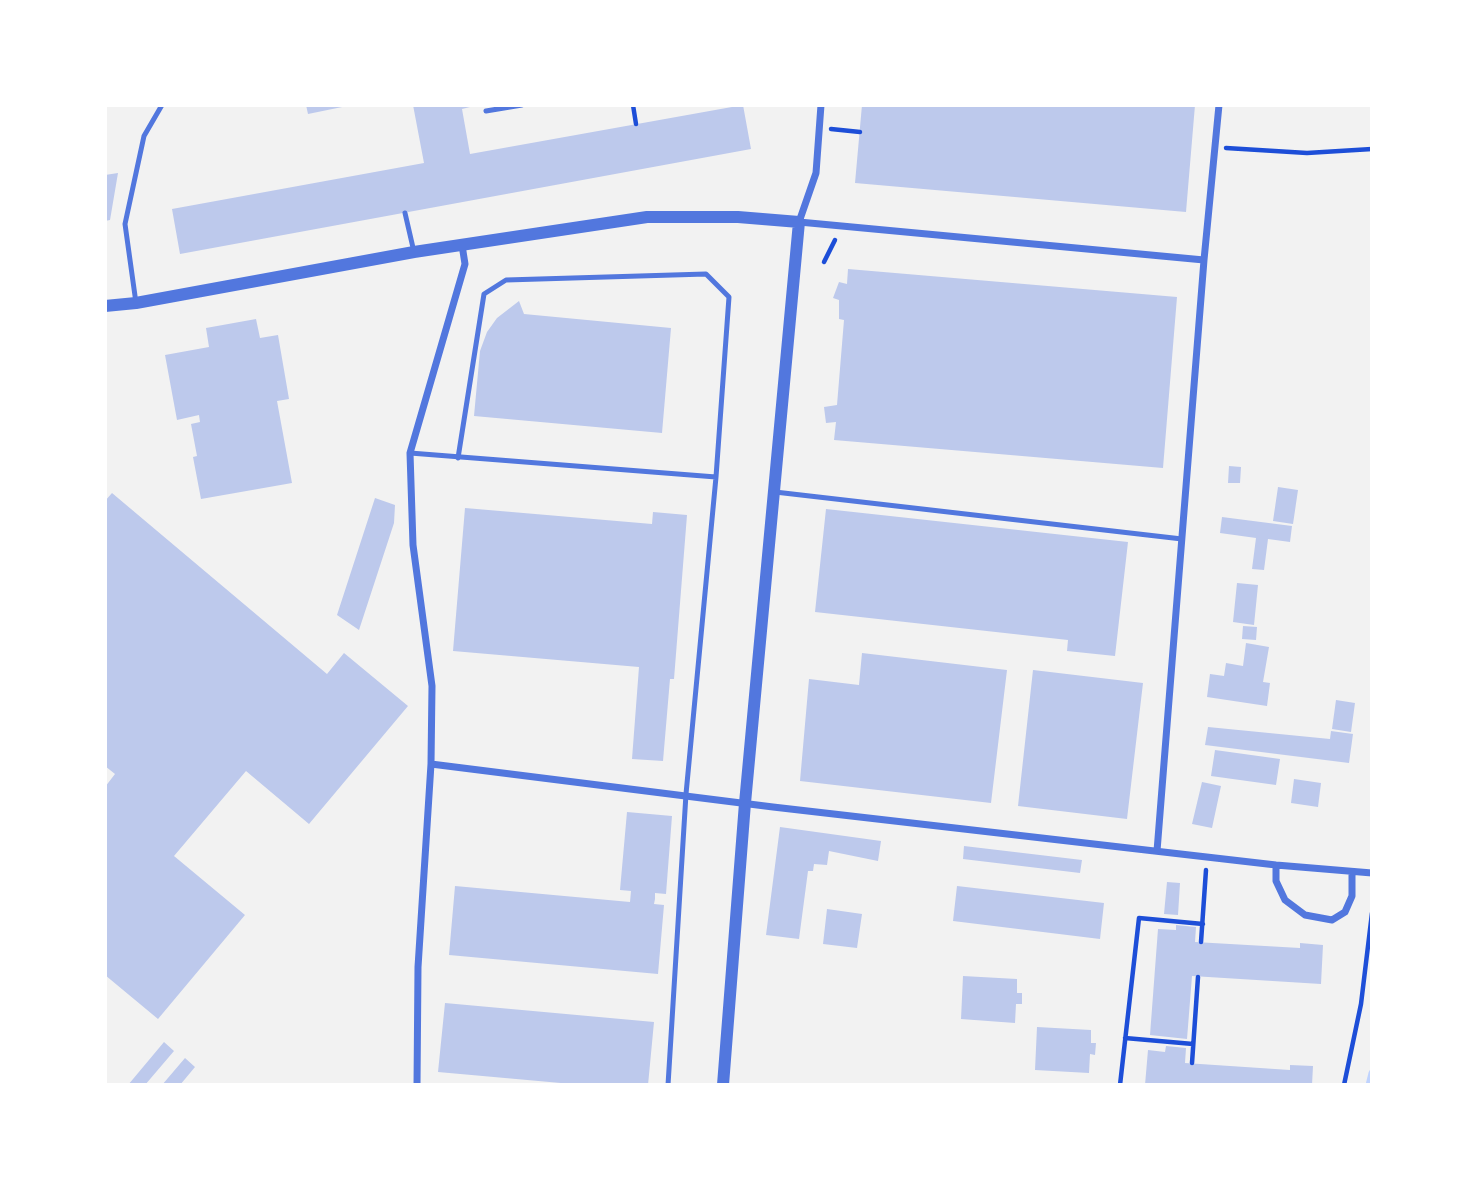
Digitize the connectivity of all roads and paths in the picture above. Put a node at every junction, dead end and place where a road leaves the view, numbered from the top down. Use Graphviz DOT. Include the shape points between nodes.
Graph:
graph roads {
  1 [pos="162,105"];
  2 [pos="522,105"];
  3 [pos="633,105"];
  4 [pos="821,105"];
  5 [pos="1219,105"];
  6 [pos="486,111"];
  7 [pos="636,124"];
  8 [pos="820,127"];
  9 [pos="860,132"];
  10 [pos="1215,145"];
  11 [pos="1372,149"];
  12 [pos="405,213"];
  13 [pos="799,222"];
  14 [pos="462,245"];
  15 [pos="414,252"];
  16 [pos="1204,260"];
  17 [pos="136,303"];
  18 [pos="105,306"];
  19 [pos="410,453"];
  20 [pos="458,458"];
  21 [pos="716,477"];
  22 [pos="775,492"];
  23 [pos="1182,539"];
  24 [pos="431,764"];
  25 [pos="685,794"];
  26 [pos="745,803"];
  27 [pos="1157,850"];
  28 [pos="1206,857"];
  29 [pos="1276,866"];
  30 [pos="1352,872"];
  31 [pos="1372,873"];
  32 [pos="1372,913"];
  33 [pos="1203,924"];
  34 [pos="1201,942"];
  35 [pos="1198,977"];
  36 [pos="1125,1038"];
  37 [pos="1193,1044"];
  38 [pos="1192,1063"];
  39 [pos="417,1085"];
  40 [pos="668,1085"];
  41 [pos="723,1085"];
  42 [pos="1120,1085"];
  43 [pos="1344,1085"];
  1 -- 17 [label="lane" via="144,136 125,224"];
  2 -- 6 [label="lane"];
  3 -- 7 [label="path"];
  4 -- 8 [label="street"];
  5 -- 10 [label="street"];
  8 -- 9 [label="path"];
  8 -- 13 [label="street" via="816,173"];
  10 -- 11 [label="path" via="1307,153"];
  10 -- 16 [label="street"];
  12 -- 15 [label="lane"];
  13 -- 14 [label="street" via="647,217"];
  13 -- 16 [label="street"];
  13 -- 22 [label="street"];
  14 -- 15 [label="street"];
  14 -- 19 [label="street" via="465,264"];
  15 -- 17 [label="street"];
  16 -- 23 [label="street"];
  17 -- 18 [label="street"];
  19 -- 20 [label="lane"];
  19 -- 24 [label="street" via="413,545 432,686"];
  20 -- 21 [label="lane"];
  20 -- 21 [label="lane" via="484,294 506,280 706,274 729,297"];
  21 -- 25 [label="lane"];
  22 -- 23 [label="lane"];
  22 -- 26 [label="street"];
  23 -- 27 [label="street"];
  24 -- 25 [label="street"];
  24 -- 39 [label="street" via="418,967"];
  25 -- 26 [label="street"];
  25 -- 40 [label="lane"];
  26 -- 27 [label="street"];
  26 -- 41 [label="street"];
  27 -- 28 [label="street"];
  28 -- 29 [label="street"];
  28 -- 33 [label="path"];
  29 -- 30 [label="street"];
  29 -- 30 [label="street" via="1284,900 1306,915 1332,920 1345,912 1352,896"];
  30 -- 31 [label="street"];
  32 -- 43 [label="path" via="1362,1004"];
  33 -- 34 [label="path"];
  33 -- 36 [label="path" via="1139,918"];
  35 -- 37 [label="path"];
  36 -- 37 [label="path"];
  36 -- 42 [label="path"];
  37 -- 38 [label="path"];
}
